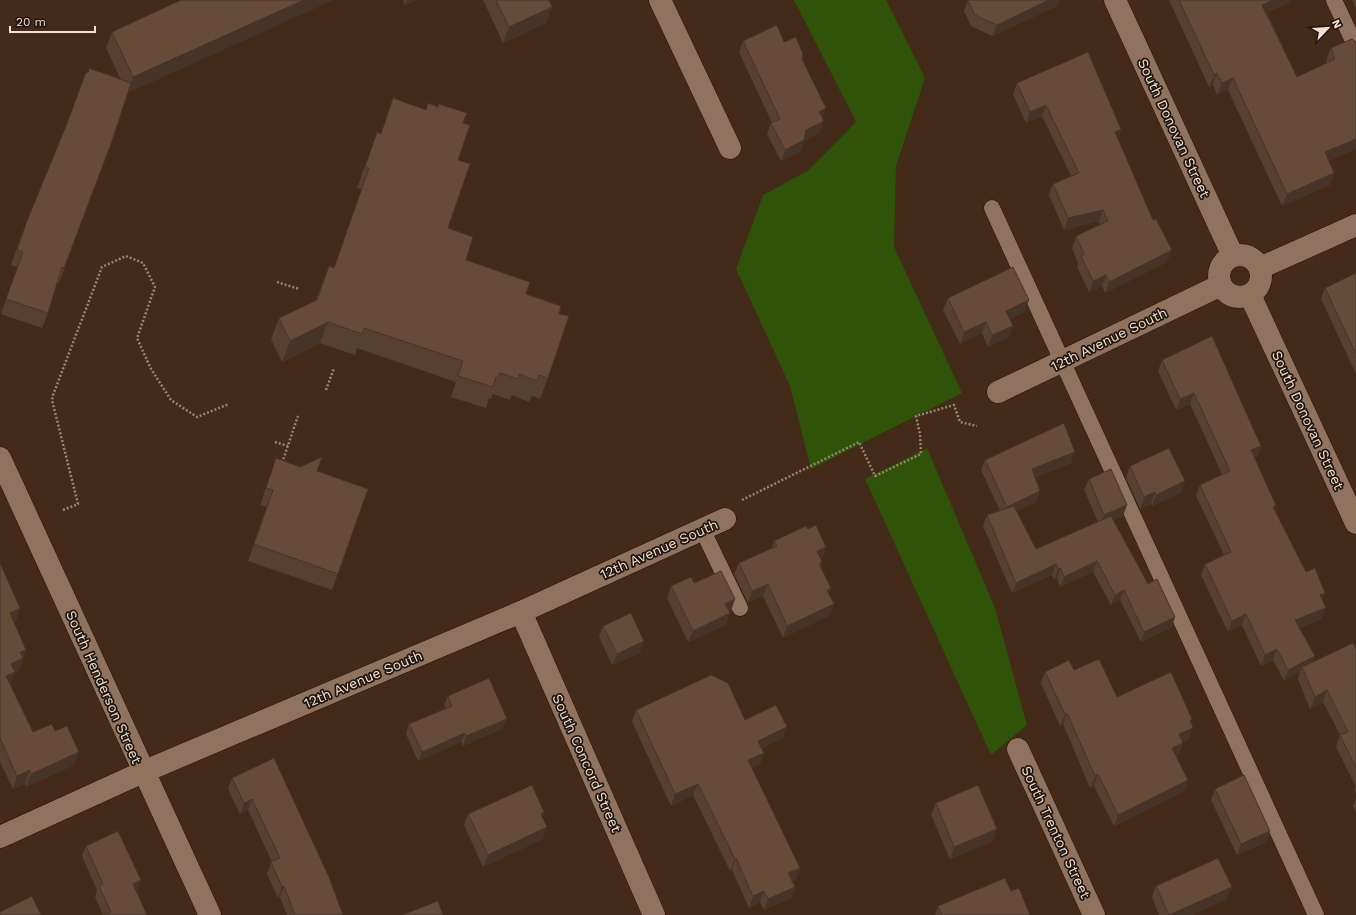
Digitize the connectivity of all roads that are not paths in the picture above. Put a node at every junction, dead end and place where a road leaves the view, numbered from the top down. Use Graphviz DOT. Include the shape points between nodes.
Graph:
graph roads {
  1 [pos="660,0"];
  2 [pos="1115,0"];
  3 [pos="1334,0"];
  4 [pos="1356,47"];
  5 [pos="730,148"];
  6 [pos="992,208"];
  7 [pos="1356,225"];
  8 [pos="1233,256"];
  9 [pos="1260,268"];
  10 [pos="1221,285"];
  11 [pos="1250,295"];
  12 [pos="1062,361"];
  13 [pos="998,392"];
  14 [pos="0,458"];
  15 [pos="725,519"];
  16 [pos="1356,523"];
  17 [pos="702,530"];
  18 [pos="740,608"];
  19 [pos="521,612"];
  20 [pos="1018,749"];
  21 [pos="143,772"];
  22 [pos="0,837"];
  23 [pos="210,915"];
  24 [pos="654,915"];
  25 [pos="1094,915"];
  26 [pos="1316,915"];
  1 -- 5 [label="street"];
  2 -- 8 [label="street, South Donovan Street"];
  3 -- 4 [label="lane"];
  6 -- 12 [label="lane"];
  7 -- 9 [label="street"];
  8 -- 9 [label="street" via="1250,257"];
  8 -- 10 [label="street" via="1221,266"];
  9 -- 11 [label="street" via="1261,282 1258,289"];
  10 -- 11 [label="street" via="1231,296 1238,298"];
  10 -- 12 [label="street, 12th Avenue South"];
  11 -- 16 [label="street, South Donovan Street"];
  12 -- 13 [label="street, 12th Avenue South"];
  12 -- 26 [label="lane"];
  14 -- 21 [label="street, South Henderson Street"];
  15 -- 17 [label="street, 12th Avenue South"];
  17 -- 18 [label="lane"];
  17 -- 19 [label="street, 12th Avenue South"];
  19 -- 21 [label="street, 12th Avenue South"];
  19 -- 24 [label="street, South Concord Street"];
  20 -- 25 [label="street, South Trenton Street"];
  21 -- 22 [label="street, 12th Avenue South"];
  21 -- 23 [label="street, South Henderson Street"];
}
